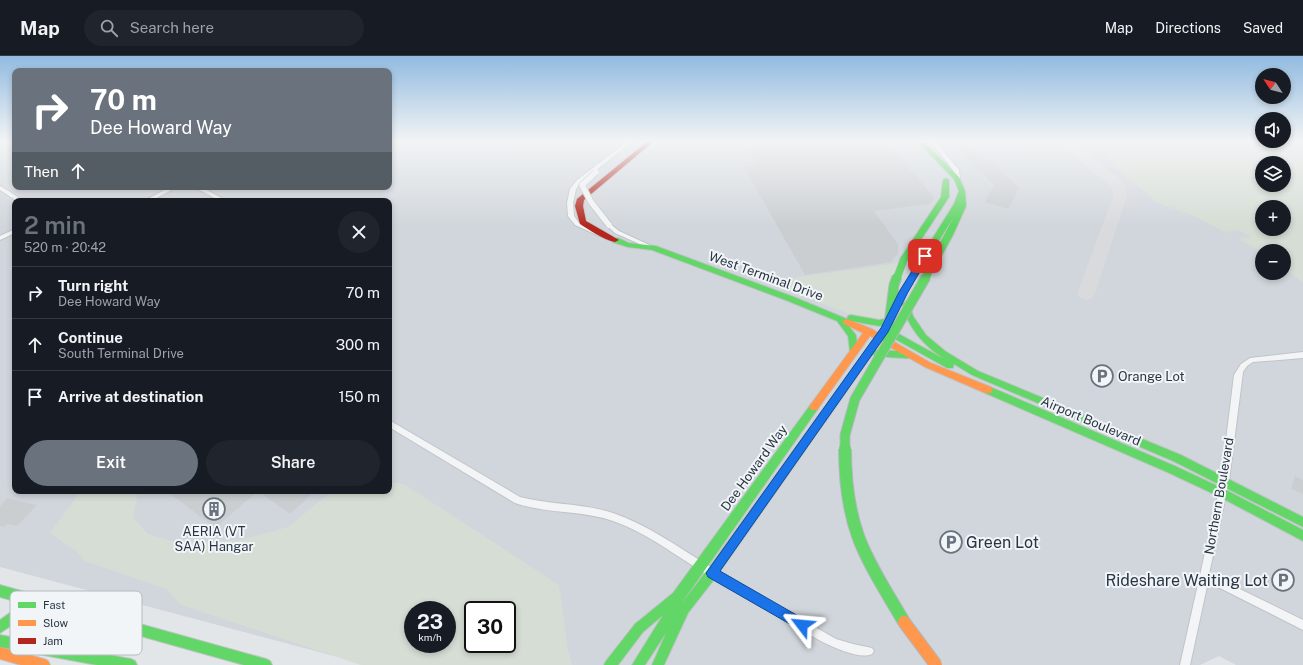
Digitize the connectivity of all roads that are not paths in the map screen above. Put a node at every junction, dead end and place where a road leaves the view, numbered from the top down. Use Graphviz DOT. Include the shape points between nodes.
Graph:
graph roads {
  1 [pos="595,169"];
  2 [pos="599,169"];
  3 [pos="616,169"];
  4 [pos="947,169"];
  5 [pos="956,169"];
  6 [pos="957,178"];
  7 [pos="946,180"];
  8 [pos="0,188"];
  9 [pos="168,190"];
  10 [pos="203,190"];
  11 [pos="962,191"];
  12 [pos="16,198"];
  13 [pos="153,198"];
  14 [pos="218,198"];
  15 [pos="12,232"];
  16 [pos="603,235"];
  17 [pos="0,238"];
  18 [pos="653,248"];
  19 [pos="903,292"];
  20 [pos="837,317"];
  21 [pos="884,330"];
  22 [pos="868,331"];
  23 [pos="886,346"];
  24 [pos="854,352"];
  25 [pos="1303,355"];
  26 [pos="864,358"];
  27 [pos="918,360"];
  28 [pos="845,364"];
  29 [pos="975,373"];
  30 [pos="833,402"];
  31 [pos="392,425"];
  32 [pos="784,449"];
  33 [pos="795,455"];
  34 [pos="1225,481"];
  35 [pos="1222,493"];
  36 [pos="1303,522"];
  37 [pos="1303,536"];
  38 [pos="700,566"];
  39 [pos="712,573"];
  40 [pos="1204,576"];
  41 [pos="0,591"];
  42 [pos="10,594"];
  43 [pos="678,596"];
  44 [pos="685,608"];
  45 [pos="10,619"];
  46 [pos="666,623"];
  47 [pos="1303,625"];
  48 [pos="0,627"];
  49 [pos="142,630"];
  50 [pos="0,642"];
  51 [pos="10,643"];
  52 [pos="869,651"];
  53 [pos="0,653"];
  54 [pos="75,655"];
  55 [pos="44,665"];
  56 [pos="131,665"];
  57 [pos="266,665"];
  58 [pos="610,665"];
  59 [pos="638,665"];
  60 [pos="658,665"];
  61 [pos="936,665"];
  62 [pos="1185,665"];
  1 -- 16 [label="street" via="573,189 571,216 577,224"];
  2 -- 18 [label="street, bridge" via="582,185 588,197 617,232"];
  3 -- 16 [label="main road, West Terminal Drive" via="581,199 583,222"];
  4 -- 6 [label="main road"];
  5 -- 6 [label="street"];
  6 -- 11 [label="main road"];
  7 -- 23 [label="main road, bridge" via="945,197 904,259 894,285"];
  8 -- 12 [label="street"];
  9 -- 13 [label="street"];
  10 -- 14 [label="street"];
  11 -- 19 [label="main road, Dee Howard Way" via="958,204"];
  11 -- 23 [label="main road, bridge" via="962,206 931,268"];
  15 -- 17 [label="street"];
  16 -- 18 [label="main road, West Terminal Drive" via="628,244"];
  18 -- 20 [label="main road, West Terminal Drive"];
  19 -- 21 [label="main road, Dee Howard Way"];
  19 -- 29 [label="main road, Airport Boulevard" via="911,320 930,344"];
  20 -- 21 [label="main road" via="874,323"];
  20 -- 22 [label="main road, West Terminal Drive"];
  20 -- 24 [label="main road" via="854,338"];
  21 -- 22 [label="main road"];
  21 -- 26 [label="main road, Dee Howard Way"];
  21 -- 27 [label="main road, Airport Boulevard"];
  21 -- 29 [label="main road" via="952,367"];
  22 -- 24 [label="main road, Dee Howard Way"];
  23 -- 61 [label="main road, bridge" via="855,399 848,422 845,436 845,469 850,509 858,537 877,575 905,623"];
  24 -- 28 [label="main road, Dee Howard Way"];
  25 -- 34 [label="street, Northern Boulevard" via="1252,360 1240,368"];
  26 -- 27 [label="main road" via="875,353 887,353"];
  26 -- 30 [label="main road, Dee Howard Way"];
  27 -- 35 [label="main road, Airport Boulevard"];
  28 -- 30 [label="main road" via="849,367 835,389"];
  28 -- 32 [label="main road, Dee Howard Way"];
  29 -- 34 [label="main road, Airport Boulevard" via="1177,458"];
  30 -- 33 [label="main road, Dee Howard Way"];
  31 -- 38 [label="street" via="518,500 610,515 638,527"];
  32 -- 33 [label="street"];
  32 -- 38 [label="main road, Dee Howard Way"];
  33 -- 39 [label="main road, Dee Howard Way"];
  34 -- 35 [label="street, Northern Boulevard"];
  34 -- 36 [label="main road, Airport Boulevard"];
  35 -- 37 [label="main road, Airport Boulevard"];
  35 -- 40 [label="street, Northern Boulevard"];
  38 -- 39 [label="street"];
  38 -- 43 [label="main road, Dee Howard Way"];
  39 -- 44 [label="main road, Dee Howard Way"];
  39 -- 52 [label="street" via="834,643"];
  40 -- 47 [label="street"];
  40 -- 62 [label="street, Northern Boulevard"];
  41 -- 42 [label="main road"];
  43 -- 46 [label="main road, Dee Howard Way"];
  43 -- 58 [label="main road" via="639,628"];
  44 -- 46 [label="main road, Dee Howard Way"];
  44 -- 60 [label="main road"];
  45 -- 48 [label="main road"];
  46 -- 59 [label="main road, Dee Howard Way"];
  49 -- 57 [label="main road"];
  50 -- 51 [label="main road"];
  53 -- 55 [label="main road"];
  54 -- 56 [label="main road"];
}
